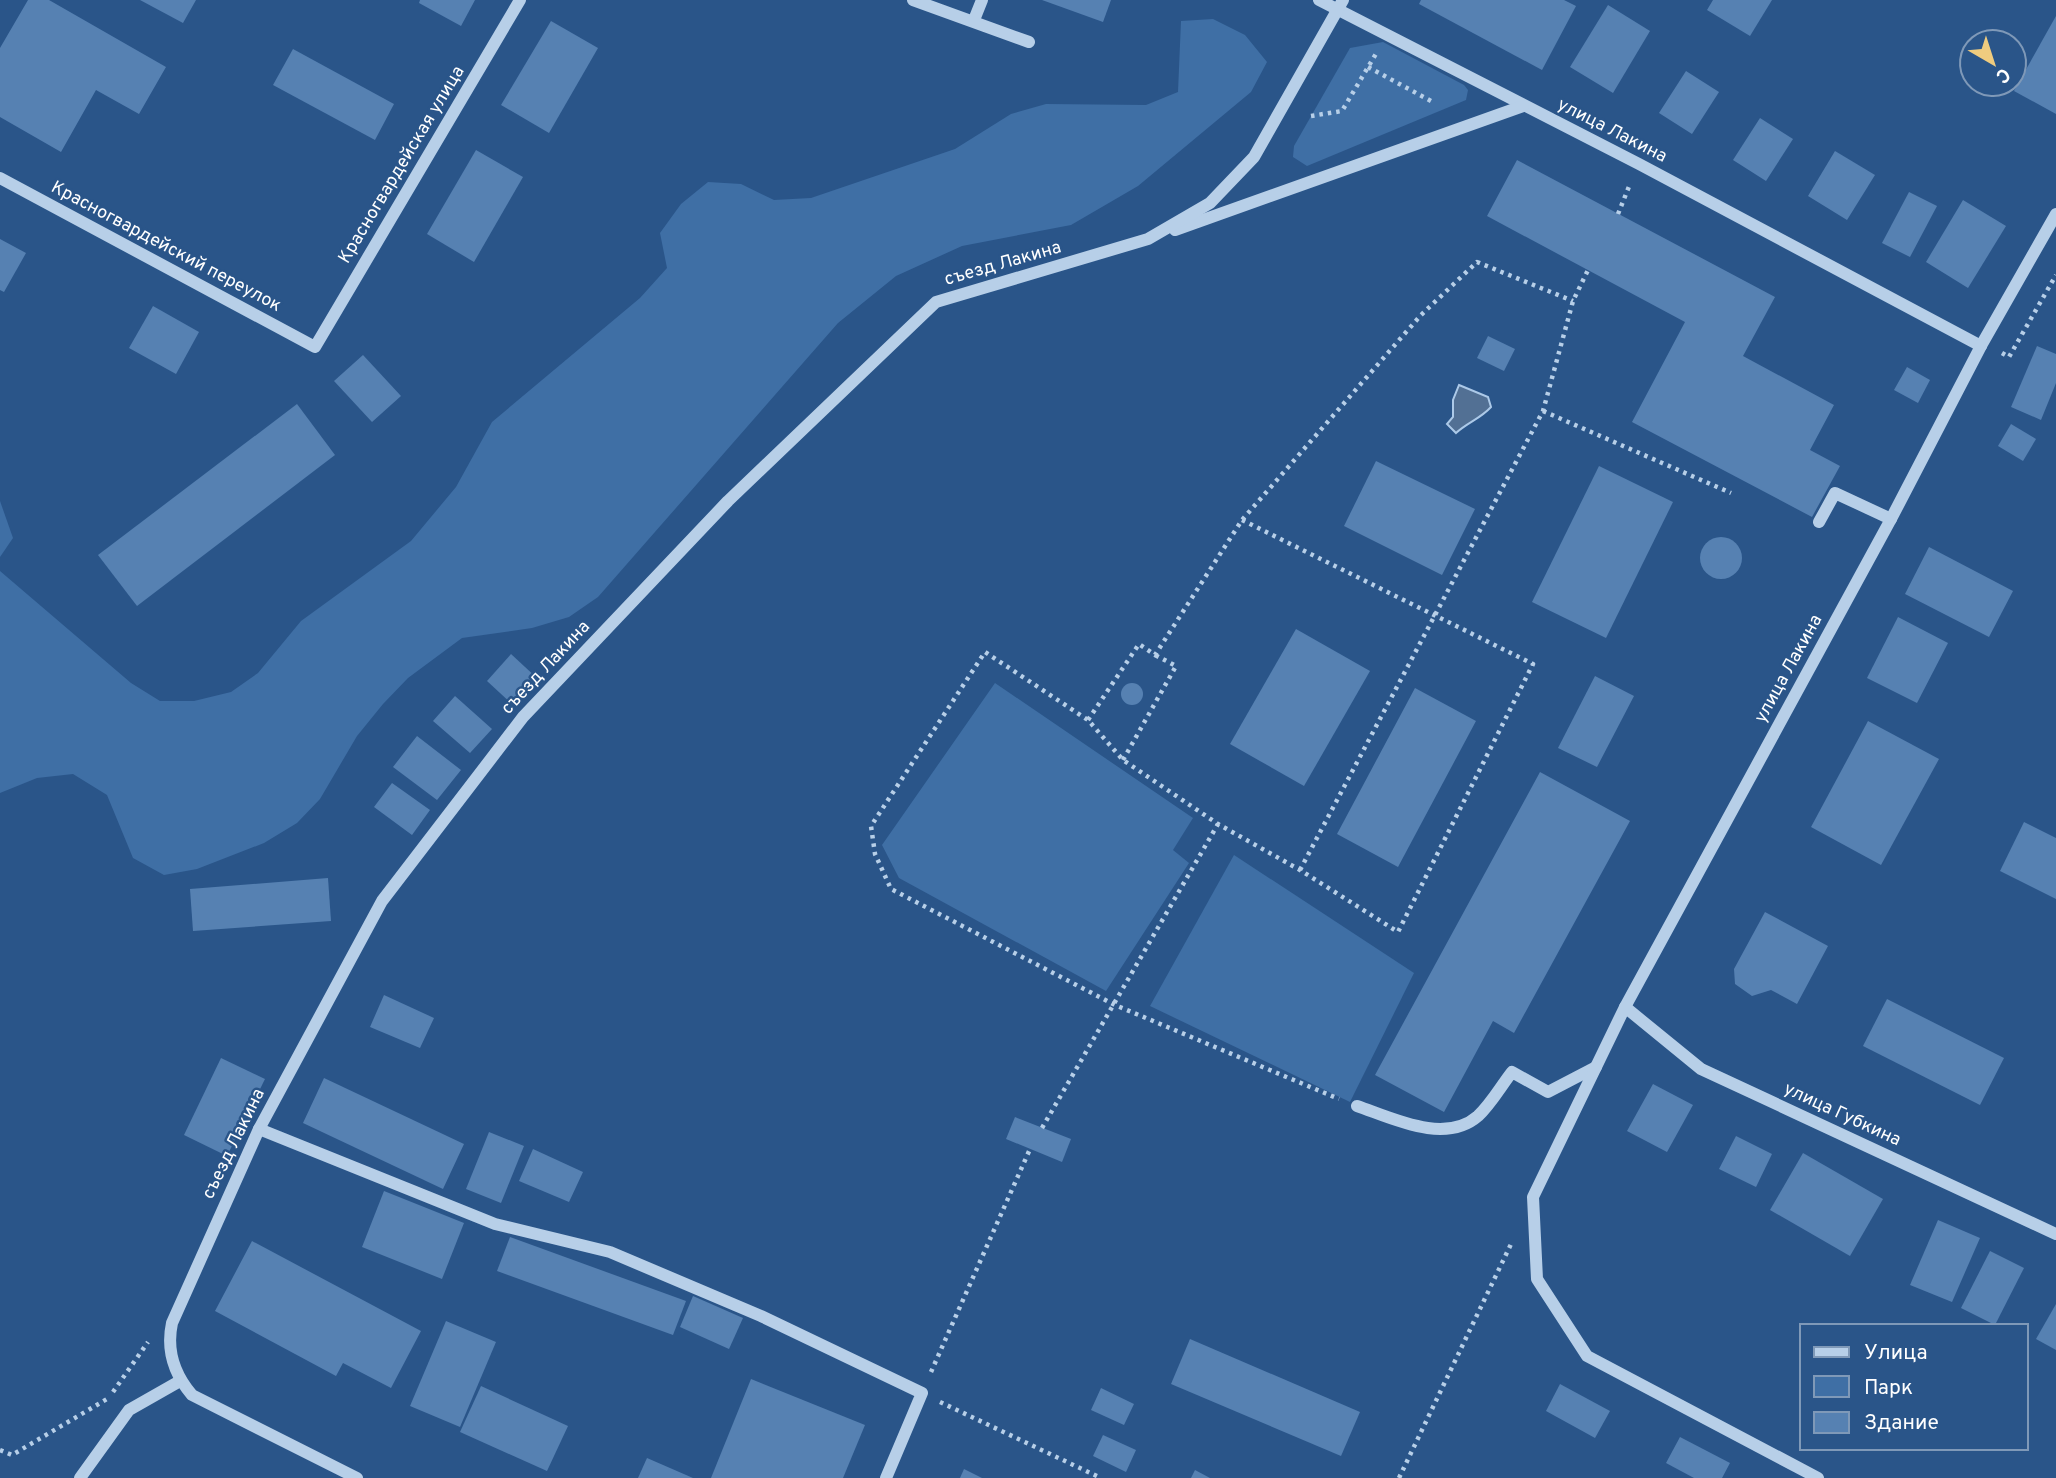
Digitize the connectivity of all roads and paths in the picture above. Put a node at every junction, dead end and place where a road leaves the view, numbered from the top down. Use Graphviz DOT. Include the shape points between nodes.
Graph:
graph roads {
  1 [pos="520,0"];
  2 [pos="913,0"];
  3 [pos="982,0"];
  4 [pos="1319,0"];
  5 [pos="1341,4"];
  6 [pos="974,20"];
  7 [pos="1029,41"];
  8 [pos="1383,42"];
  9 [pos="1368,67"];
  10 [pos="1431,101"];
  11 [pos="1523,106"];
  12 [pos="1311,116"];
  13 [pos="1639,164"];
  14 [pos="0,178"];
  15 [pos="1618,214"];
  16 [pos="2056,214"];
  17 [pos="1148,239"];
  18 [pos="1588,270"];
  19 [pos="2056,275"];
  20 [pos="1573,301"];
  21 [pos="1981,346"];
  22 [pos="315,347"];
  23 [pos="2008,357"];
  24 [pos="1543,411"];
  25 [pos="1731,494"];
  26 [pos="1891,519"];
  27 [pos="1242,520"];
  28 [pos="1819,522"];
  29 [pos="1433,616"];
  30 [pos="1155,655"];
  31 [pos="1088,720"];
  32 [pos="1123,760"];
  33 [pos="1218,824"];
  34 [pos="1300,870"];
  35 [pos="1115,1005"];
  36 [pos="1625,1007"];
  37 [pos="1596,1067"];
  38 [pos="1357,1106"];
  39 [pos="1042,1128"];
  40 [pos="258,1129"];
  41 [pos="1030,1149"];
  42 [pos="1516,1234"];
  43 [pos="2056,1234"];
  44 [pos="156,1331"];
  45 [pos="180,1381"];
  46 [pos="922,1393"];
  47 [pos="0,1450"];
  48 [pos="80,1478"];
  49 [pos="357,1478"];
  50 [pos="886,1478"];
  51 [pos="1101,1478"];
  52 [pos="1399,1478"];
  53 [pos="1818,1478"];
  1 -- 22 [label="street, Красногвардейская улица"];
  2 -- 6 [label="street"];
  3 -- 6 [label="street"];
  4 -- 5 [label="street, улица Лакина"];
  5 -- 11 [label="street, улица Лакина"];
  5 -- 17 [label="street, съезд Лакина" via="1254,157 1210,203"];
  6 -- 7 [label="street"];
  8 -- 9 [label="path"];
  9 -- 10 [label="path"];
  9 -- 12 [label="path" via="1342,111"];
  11 -- 13 [label="street, улица Лакина"];
  11 -- 17 [label="street, съезд Лакина"];
  13 -- 15 [label="path"];
  13 -- 21 [label="street, улица Лакина"];
  14 -- 22 [label="street, Красногвардейский переулок"];
  16 -- 21 [label="street, улица Лакина"];
  17 -- 40 [label="street, съезд Лакина" via="936,302 728,500 523,717 382,901"];
  18 -- 20 [label="path"];
  19 -- 23 [label="path"];
  20 -- 24 [label="path"];
  20 -- 27 [label="path" via="1478,262 1421,315"];
  21 -- 26 [label="street, улица Лакина"];
  24 -- 25 [label="path"];
  24 -- 29 [label="path"];
  26 -- 28 [label="street" via="1836,493"];
  26 -- 36 [label="street, улица Лакина"];
  27 -- 29 [label="path"];
  27 -- 30 [label="path"];
  29 -- 34 [label="path"];
  29 -- 34 [label="path" via="1533,664 1398,932"];
  30 -- 31 [label="path" via="1139,645"];
  30 -- 32 [label="path" via="1176,666"];
  31 -- 32 [label="path"];
  31 -- 35 [label="path" via="985,652 871,827 876,854 891,889"];
  32 -- 33 [label="path"];
  33 -- 34 [label="path"];
  33 -- 35 [label="path"];
  35 -- 38 [label="path"];
  35 -- 39 [label="path"];
  36 -- 37 [label="street, улица Лакина"];
  36 -- 43 [label="street, улица Губкина" via="1701,1069"];
  37 -- 38 [label="street" via="1548,1092 1512,1072 1477,1116 1452,1130 1412,1124"];
  37 -- 53 [label="street, улица Лакина" via="1534,1197 1537,1279 1587,1356"];
  40 -- 45 [label="street, съезд Лакина" via="172,1323 168,1341"];
  40 -- 46 [label="street" via="495,1224 610,1252 761,1316"];
  41 -- 46 [label="path"];
  42 -- 52 [label="path"];
  44 -- 47 [label="path" via="108,1399 12,1455"];
  45 -- 48 [label="street" via="129,1410"];
  45 -- 49 [label="street" via="192,1395"];
  46 -- 50 [label="street"];
  46 -- 51 [label="path"];
}
